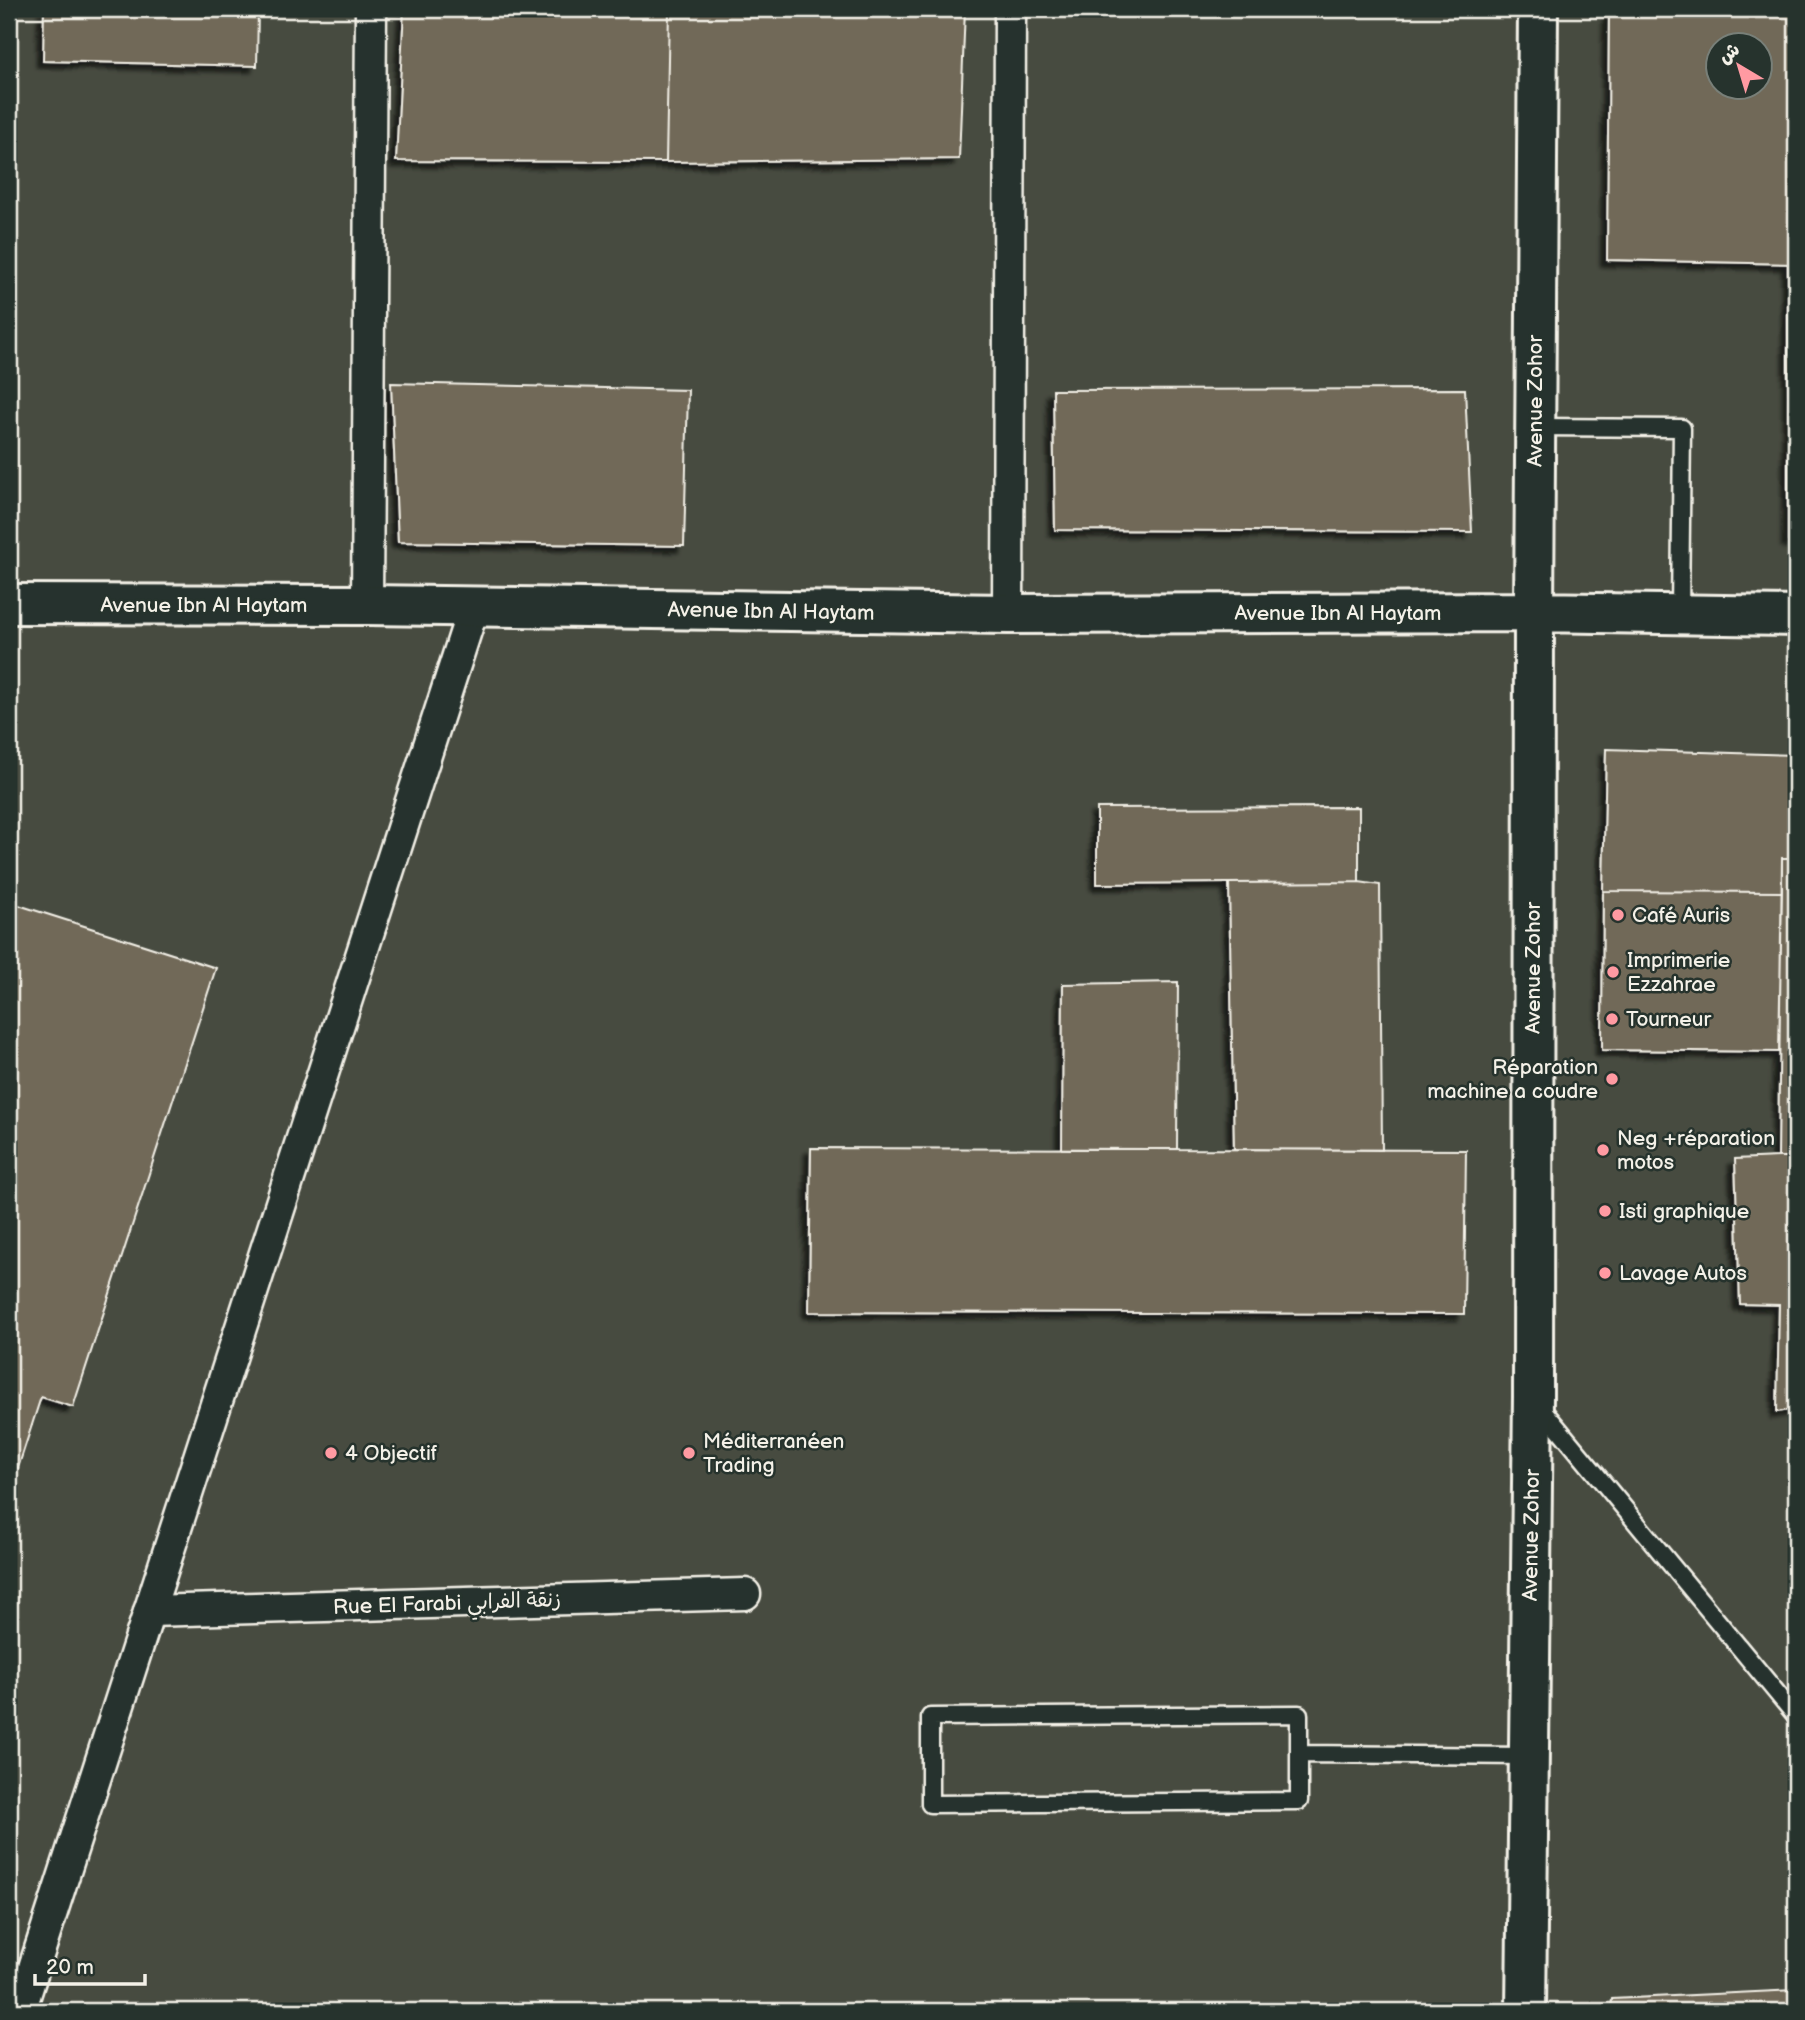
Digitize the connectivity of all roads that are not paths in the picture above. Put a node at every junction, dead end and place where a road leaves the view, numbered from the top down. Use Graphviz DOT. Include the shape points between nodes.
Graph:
graph roads {
  1 [pos="372,9"];
  2 [pos="1010,9"];
  3 [pos="1538,9"];
  4 [pos="1535,427"];
  5 [pos="9,604"];
  6 [pos="367,605"];
  7 [pos="474,606"];
  8 [pos="1534,612"];
  9 [pos="1008,614"];
  10 [pos="1680,614"];
  11 [pos="1796,616"];
  12 [pos="1533,1397"];
  13 [pos="745,1594"];
  14 [pos="149,1611"];
  15 [pos="1796,1716"];
  16 [pos="1299,1754"];
  17 [pos="1528,1756"];
  18 [pos="20,2011"];
  19 [pos="1526,2011"];
  1 -- 6 [label="street"];
  2 -- 9 [label="street"];
  3 -- 4 [label="main road, Avenue Zohor"];
  4 -- 8 [label="main road, Avenue Zohor"];
  4 -- 10 [label="lane" via="1682,428"];
  5 -- 6 [label="main road, Avenue Ibn Al Haytam"];
  6 -- 7 [label="main road, Avenue Ibn Al Haytam"];
  7 -- 9 [label="main road, Avenue Ibn Al Haytam"];
  7 -- 14 [label="street"];
  8 -- 9 [label="main road, Avenue Ibn Al Haytam"];
  8 -- 10 [label="main road, Avenue Ibn Al Haytam"];
  8 -- 12 [label="main road, Avenue Zohor"];
  10 -- 11 [label="main road, Avenue Ibn Al Haytam"];
  12 -- 15 [label="lane"];
  12 -- 17 [label="main road, Avenue Zohor"];
  13 -- 14 [label="street, Rue El Farabi زنقة الفرابي"];
  14 -- 18 [label="street"];
  16 -- 16 [label="lane" via="1299,1714 930,1717 930,1804 1299,1801"];
  16 -- 17 [label="lane"];
  17 -- 19 [label="main road, Avenue Zohor"];
}
